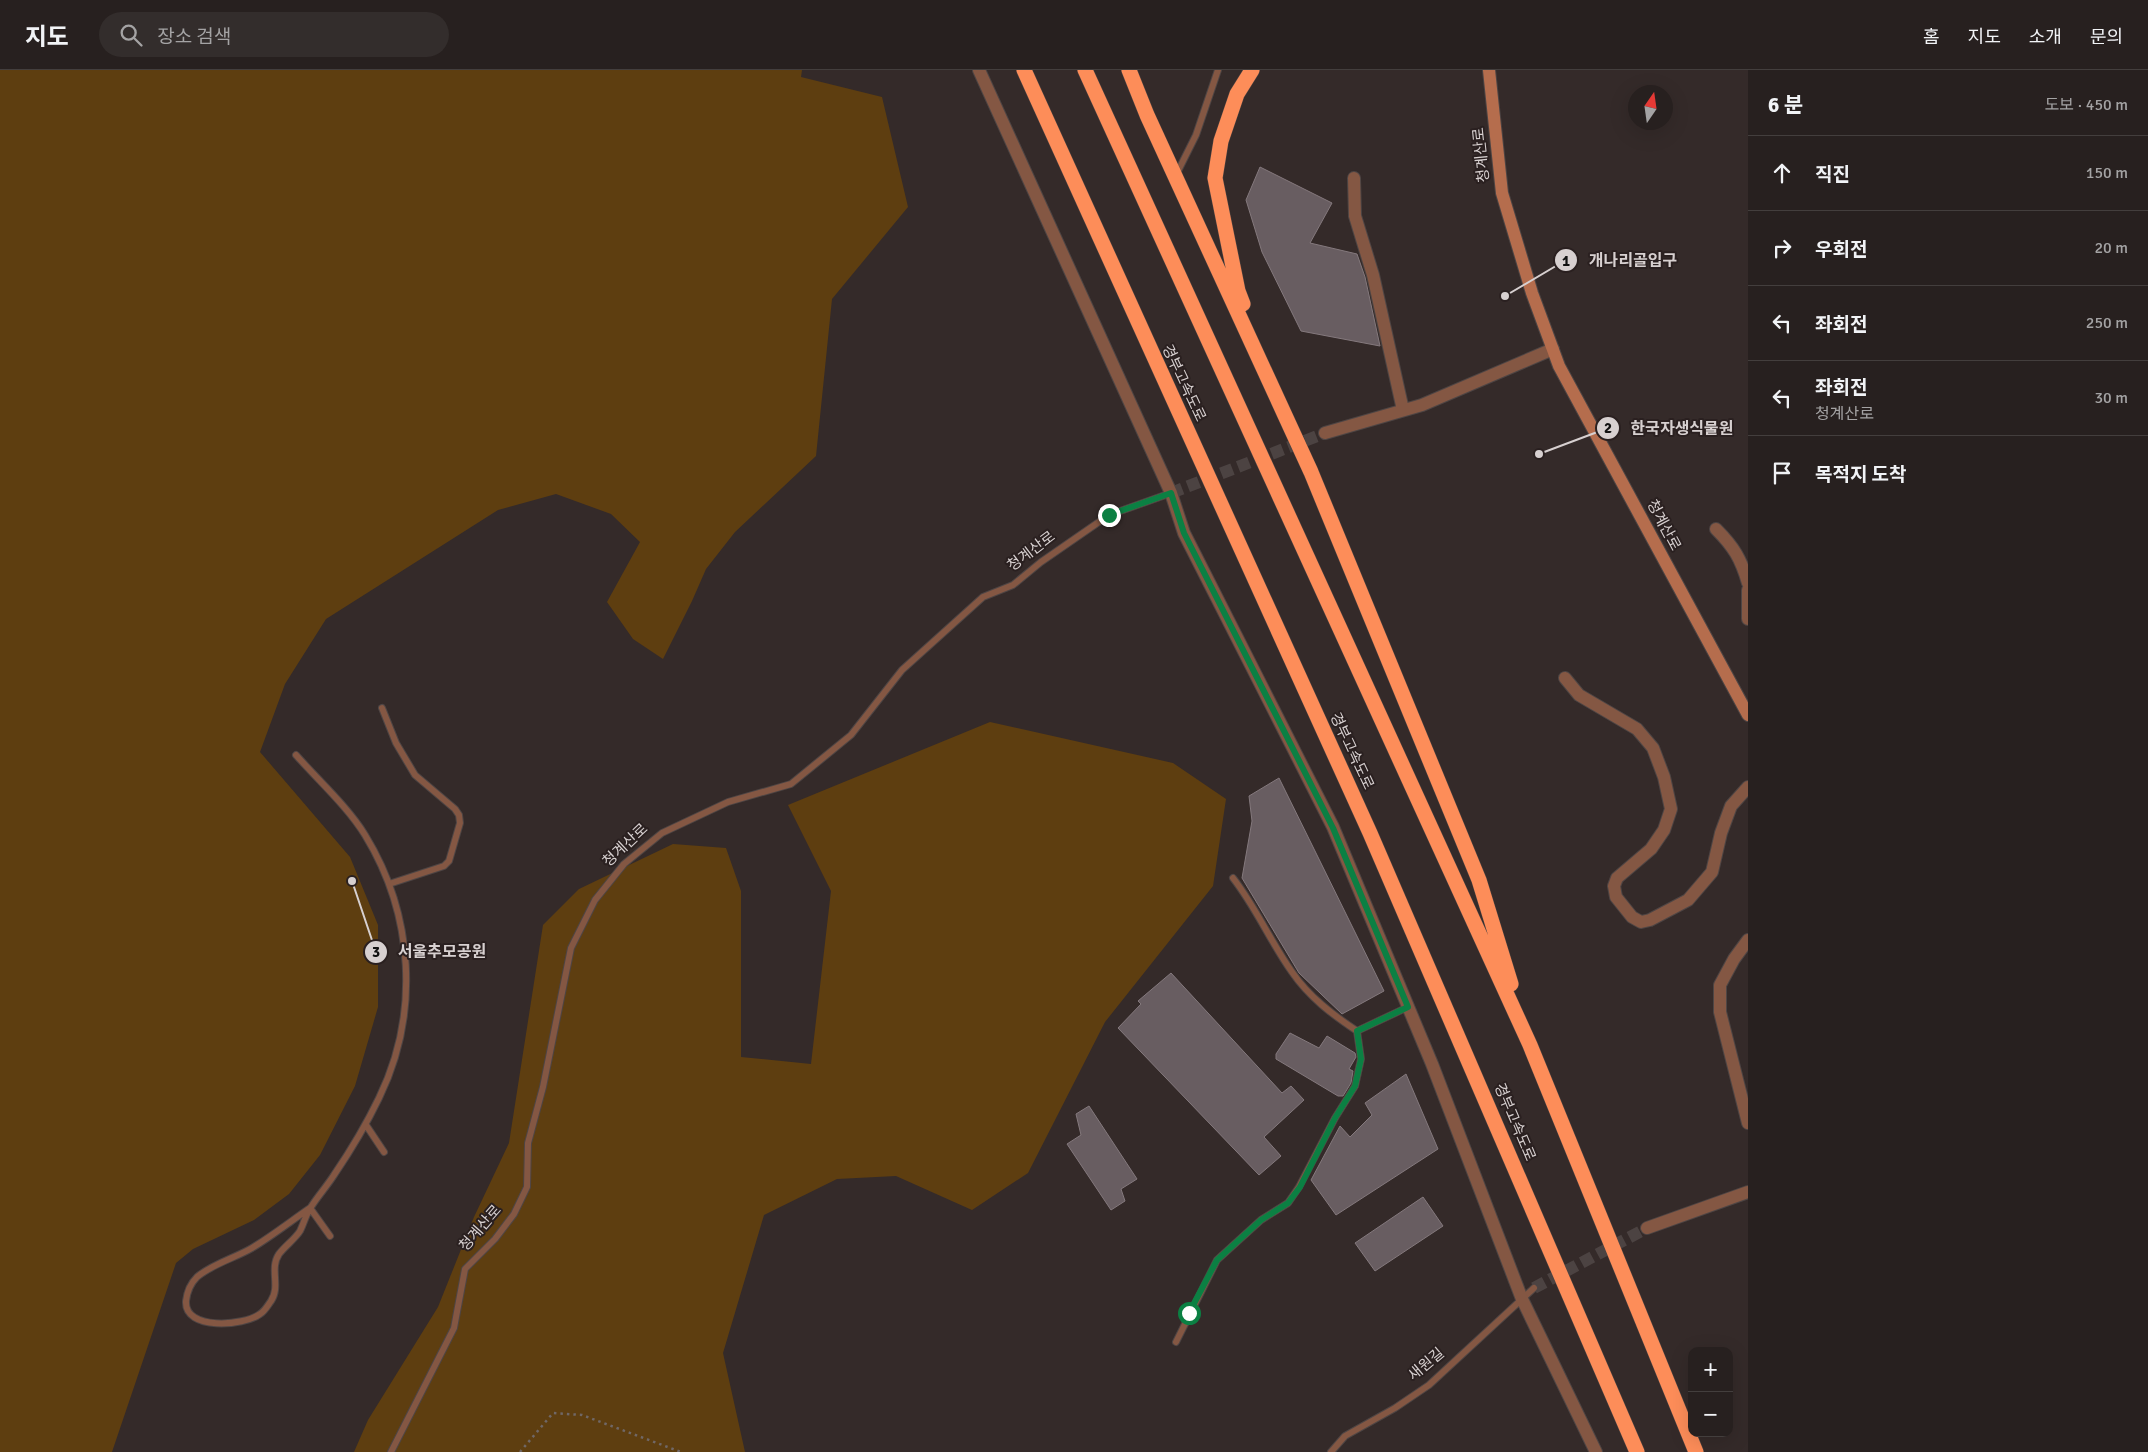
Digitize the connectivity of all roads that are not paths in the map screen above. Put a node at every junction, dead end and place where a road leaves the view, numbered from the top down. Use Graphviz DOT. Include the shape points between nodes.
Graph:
graph roads {
  1 [pos="979,70"];
  2 [pos="1024,70"];
  3 [pos="1085,70"];
  4 [pos="1129,70"];
  5 [pos="1218,70"];
  6 [pos="1252,70"];
  7 [pos="1489,70"];
  8 [pos="1175,176"];
  9 [pos="1354,178"];
  10 [pos="1553,349"];
  11 [pos="1403,410"];
  12 [pos="1288,422"];
  13 [pos="1325,433"];
  14 [pos="1171,493"];
  15 [pos="1716,529"];
  16 [pos="1748,583"];
  17 [pos="1748,590"];
  18 [pos="1748,619"];
  19 [pos="1565,678"];
  20 [pos="382,708"];
  21 [pos="1748,716"];
  22 [pos="296,755"];
  23 [pos="1748,787"];
  24 [pos="1233,878"];
  25 [pos="389,884"];
  26 [pos="1748,940"];
  27 [pos="1408,1007"];
  28 [pos="1357,1031"];
  29 [pos="1530,1045"];
  30 [pos="1748,1123"];
  31 [pos="366,1125"];
  32 [pos="384,1152"];
  33 [pos="1748,1192"];
  34 [pos="310,1208"];
  35 [pos="1647,1228"];
  36 [pos="330,1236"];
  37 [pos="1534,1288"];
  38 [pos="1522,1299"];
  39 [pos="1176,1342"];
  40 [pos="391,1452"];
  41 [pos="1331,1452"];
  42 [pos="1596,1452"];
  43 [pos="1637,1452"];
  44 [pos="1696,1452"];
  1 -- 14 [label="street"];
  2 -- 43 [label="highway, 경부고속도로" via="1370,834"];
  3 -- 29 [label="highway"];
  4 -- 8 [label="highway"];
  5 -- 8 [label="lane" via="1196,135"];
  6 -- 12 [label="highway" via="1237,94 1221,141 1216,178 1238,291"];
  7 -- 10 [label="main road, 청계산로" via="1502,193 1532,293"];
  8 -- 12 [label="highway"];
  9 -- 11 [label="street" via="1356,216 1374,274"];
  10 -- 11 [label="street" via="1422,405"];
  10 -- 21 [label="main road, 청계산로" via="1559,366"];
  11 -- 13 [label="street"];
  12 -- 29 [label="highway" via="1479,880"];
  14 -- 27 [label="street" via="1184,533 1333,828"];
  14 -- 40 [label="lane, 청계산로" via="1109,515 1014,585 982,597 902,670 850,735 791,784 728,802 662,833 618,871 595,900 571,948 543,1087 528,1143 528,1187 495,1239 465,1269 454,1328"];
  15 -- 16 [label="street" via="1732,545 1742,562"];
  17 -- 18 [label="street"];
  19 -- 23 [label="street" via="1580,695 1638,729 1653,748 1664,777 1671,809 1664,830 1651,849 1617,878 1614,886 1616,897 1632,917 1641,922 1650,920 1688,900 1712,872 1731,806"];
  20 -- 25 [label="lane" via="415,775 455,809 460,824 452,856 444,866"];
  22 -- 25 [label="lane" via="364,834"];
  24 -- 28 [label="lane" via="1251,901 1292,973 1326,1010"];
  25 -- 31 [label="lane" via="400,921 407,992 396,1053"];
  26 -- 30 [label="street" via="1720,985 1722,1022"];
  27 -- 28 [label="lane"];
  27 -- 38 [label="street"];
  28 -- 39 [label="lane" via="1361,1059 1355,1086 1300,1187 1288,1203 1261,1220 1217,1260"];
  29 -- 44 [label="highway"];
  31 -- 32 [label="lane"];
  31 -- 34 [label="lane"];
  33 -- 35 [label="street"];
  34 -- 34 [label="lane" via="252,1248 196,1278 187,1293 187,1309 191,1315 199,1321 230,1323 261,1314 274,1297 278,1256 299,1233"];
  34 -- 36 [label="lane"];
  37 -- 38 [label="lane, 새원길"];
  38 -- 41 [label="lane, 새원길" via="1429,1385 1345,1436"];
  38 -- 42 [label="street"];
}
